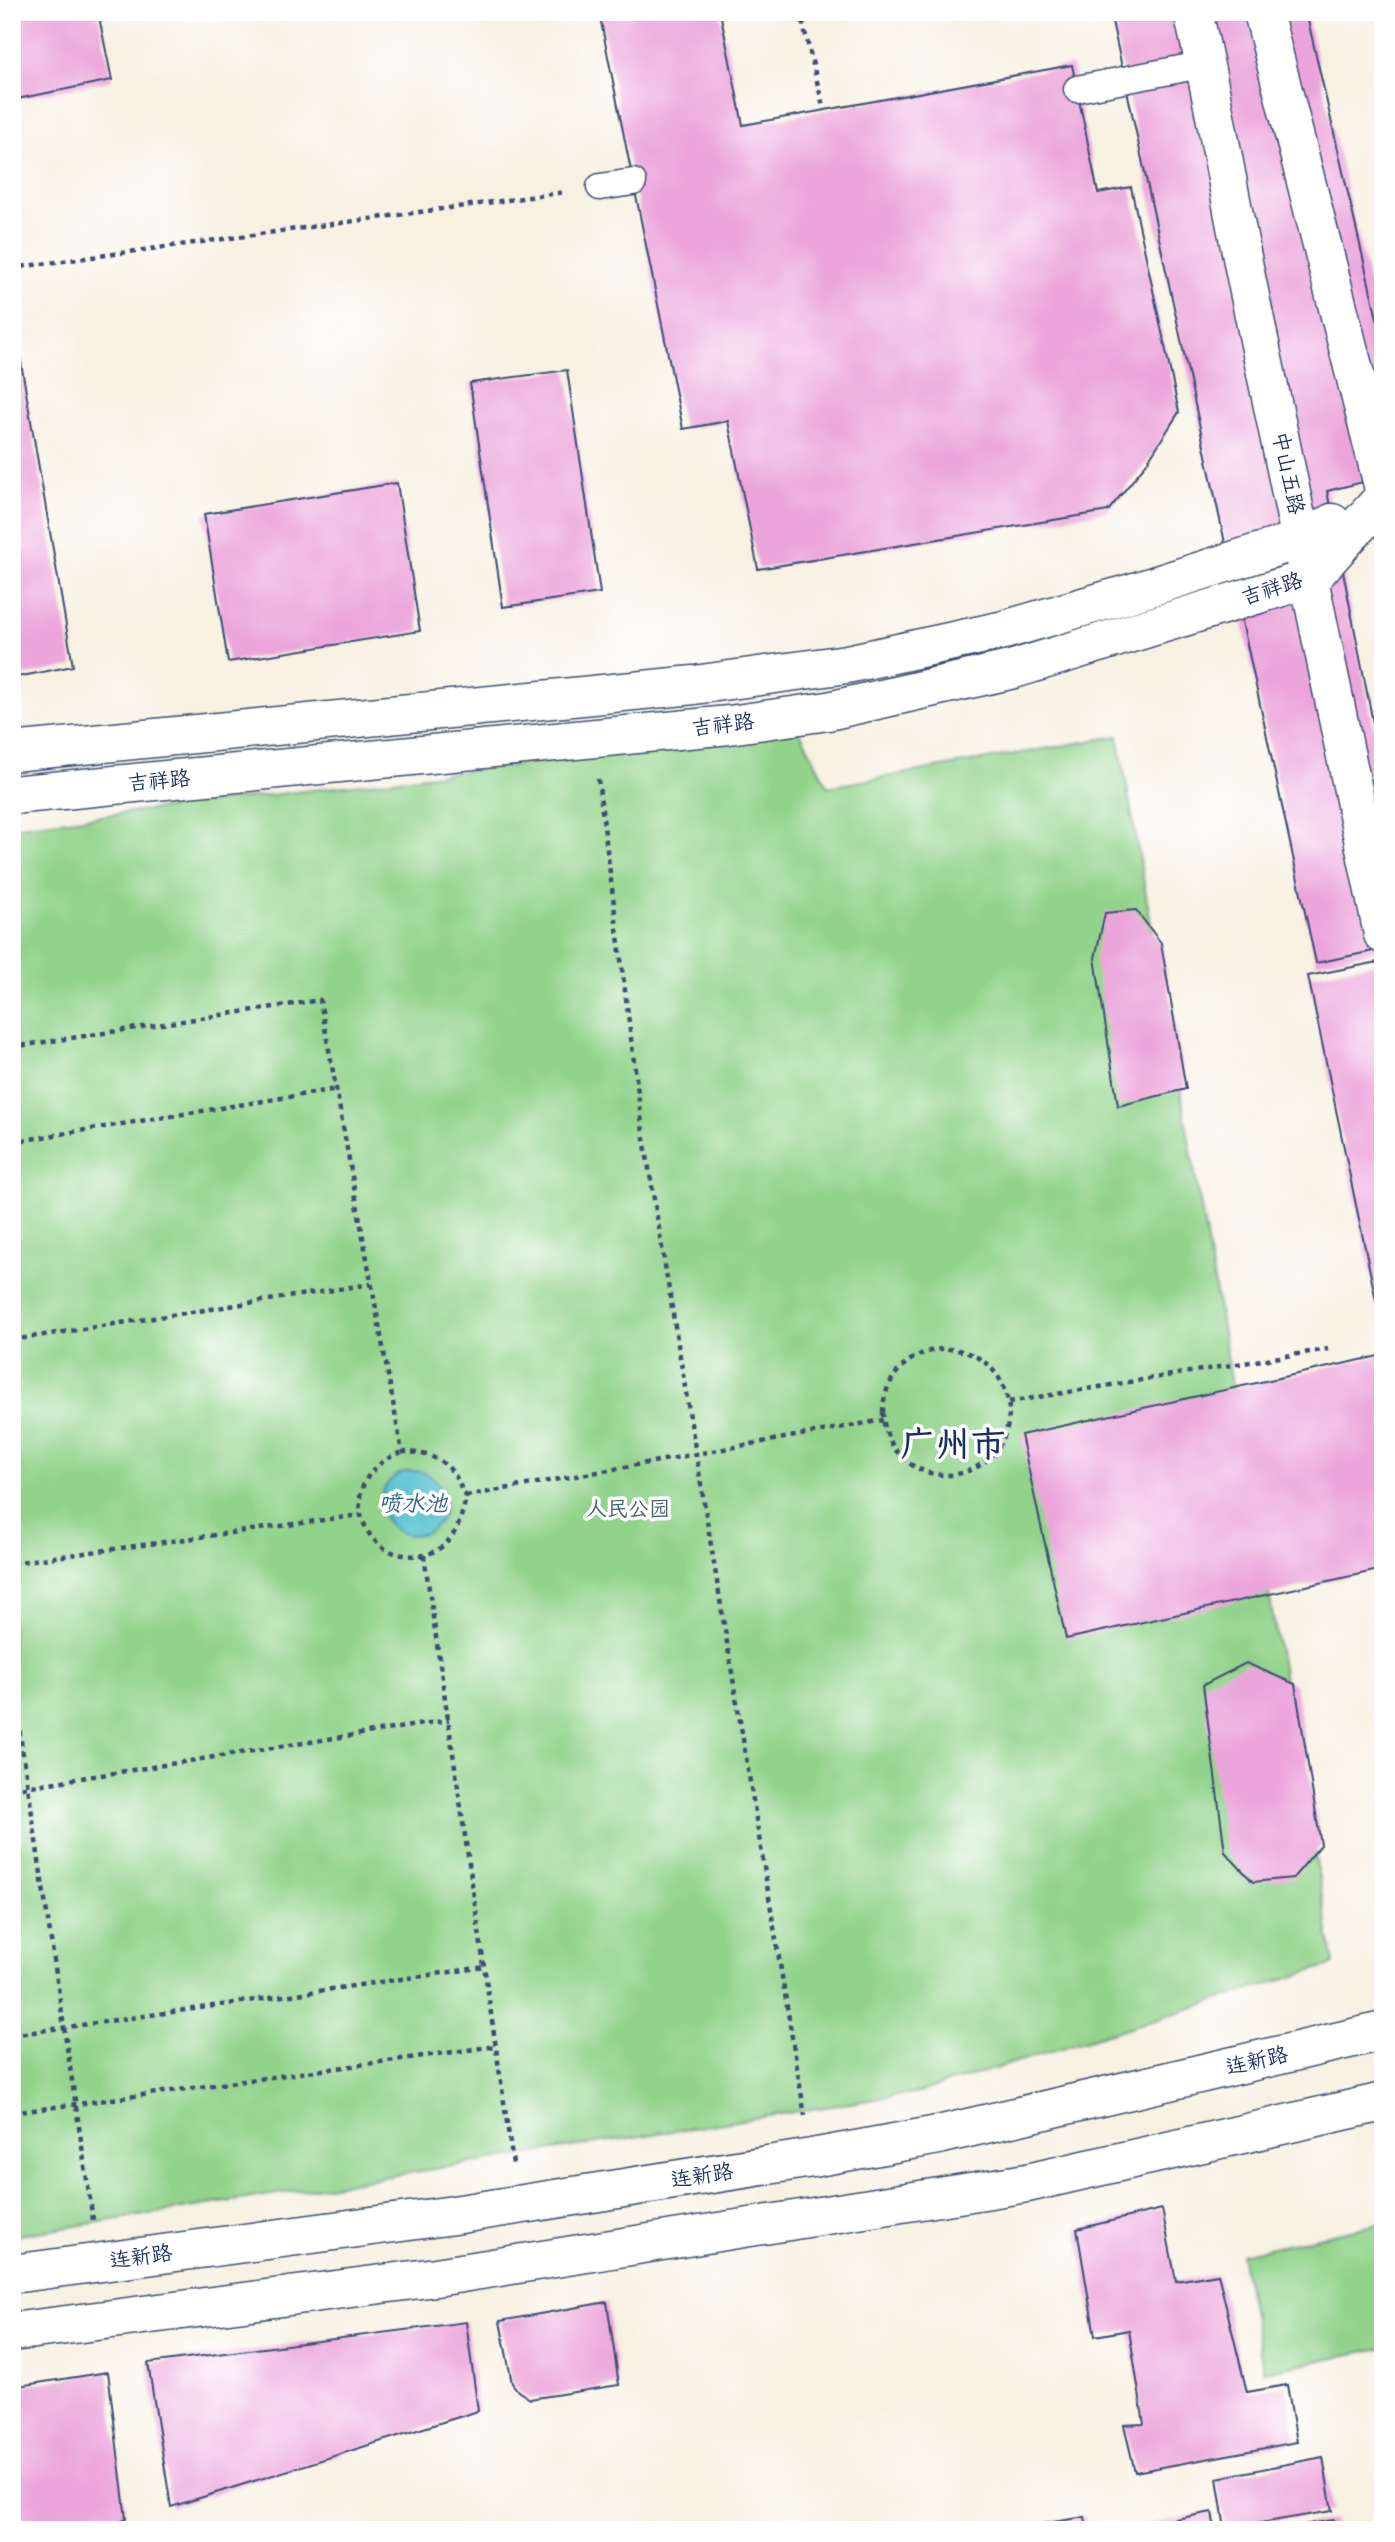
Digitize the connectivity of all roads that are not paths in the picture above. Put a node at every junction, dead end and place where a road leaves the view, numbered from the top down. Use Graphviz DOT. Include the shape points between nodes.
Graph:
graph roads {
  1 [pos="1193,12"];
  2 [pos="1263,12"];
  3 [pos="1206,64"];
  4 [pos="1077,89"];
  5 [pos="633,182"];
  6 [pos="600,187"];
  7 [pos="1383,485"];
  8 [pos="1383,498"];
  9 [pos="1302,539"];
  10 [pos="1311,578"];
  11 [pos="12,752"];
  12 [pos="12,795"];
  13 [pos="1383,934"];
  14 [pos="1383,2031"];
  15 [pos="1383,2102"];
  16 [pos="12,2274"];
  17 [pos="12,2332"];
  1 -- 3 [label="street, 中山五路"];
  2 -- 7 [label="street"];
  3 -- 4 [label="lane"];
  3 -- 9 [label="street, 中山五路"];
  5 -- 6 [label="lane"];
  8 -- 9 [label="street, 吉祥路"];
  8 -- 10 [label="street, 吉祥路"];
  9 -- 10 [label="street, 中山五路"];
  9 -- 11 [label="street, 吉祥路" via="1004,630 847,664 694,685"];
  10 -- 12 [label="street, 吉祥路" via="1014,669 828,711 729,725"];
  10 -- 13 [label="street, 中山五路"];
  14 -- 16 [label="street, 连新路" via="938,2135 812,2158 520,2205"];
  15 -- 17 [label="street" via="1027,2183 436,2277"];
}
